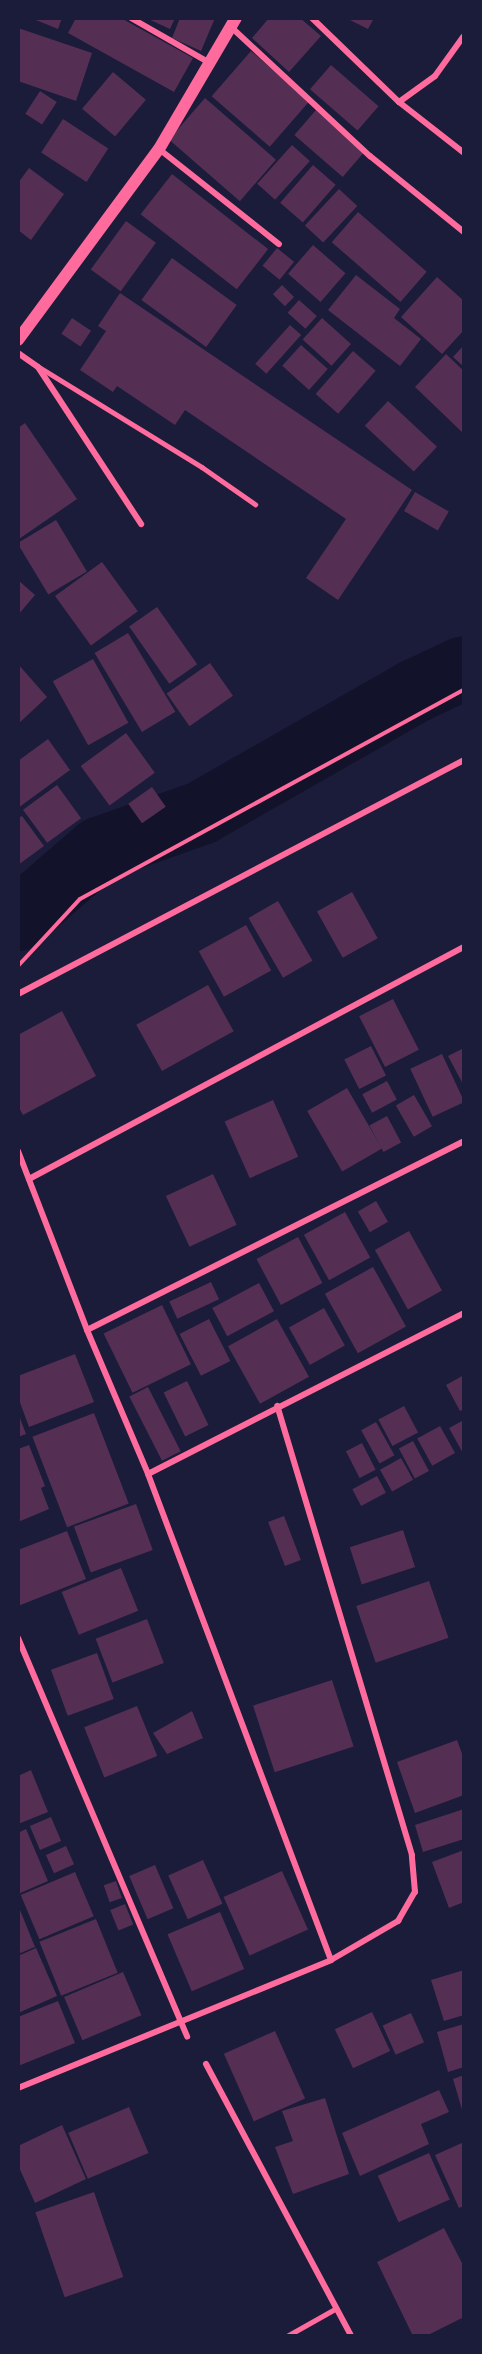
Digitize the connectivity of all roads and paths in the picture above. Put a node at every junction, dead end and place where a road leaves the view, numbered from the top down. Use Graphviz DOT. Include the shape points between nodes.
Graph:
graph roads {
  1 [pos="131,18"];
  2 [pos="312,18"];
  3 [pos="233,23"];
  4 [pos="463,36"];
  5 [pos="210,63"];
  6 [pos="399,102"];
  7 [pos="159,149"];
  8 [pos="464,153"];
  9 [pos="464,232"];
  10 [pos="279,244"];
  11 [pos="18,340"];
  12 [pos="18,352"];
  13 [pos="38,367"];
  14 [pos="255,504"];
  15 [pos="141,524"];
  16 [pos="464,690"];
  17 [pos="464,760"];
  18 [pos="464,947"];
  19 [pos="18,966"];
  20 [pos="18,994"];
  21 [pos="464,1141"];
  22 [pos="18,1151"];
  23 [pos="29,1179"];
  24 [pos="464,1313"];
  25 [pos="87,1330"];
  26 [pos="277,1406"];
  27 [pos="148,1474"];
  28 [pos="18,1638"];
  29 [pos="331,1960"];
  30 [pos="180,2019"];
  31 [pos="187,2037"];
  32 [pos="206,2064"];
  33 [pos="19,2086"];
  34 [pos="335,2309"];
  35 [pos="287,2336"];
  36 [pos="351,2336"];
  1 -- 5 [label="street"];
  2 -- 6 [label="street"];
  3 -- 5 [label="main road"];
  3 -- 9 [label="street" via="370,156"];
  4 -- 6 [label="street" via="435,76"];
  5 -- 7 [label="main road"];
  6 -- 8 [label="street"];
  7 -- 10 [label="street"];
  7 -- 11 [label="main road"];
  12 -- 13 [label="street"];
  13 -- 14 [label="lane"];
  13 -- 15 [label="street"];
  16 -- 19 [label="path" via="80,899"];
  17 -- 20 [label="street"];
  18 -- 23 [label="street"];
  21 -- 25 [label="street"];
  22 -- 23 [label="street"];
  23 -- 25 [label="street"];
  24 -- 26 [label="street"];
  25 -- 27 [label="street"];
  26 -- 27 [label="street"];
  26 -- 29 [label="street" via="412,1855 415,1892 399,1921"];
  27 -- 29 [label="street"];
  28 -- 30 [label="street"];
  29 -- 30 [label="street"];
  30 -- 31 [label="street"];
  30 -- 33 [label="street"];
  32 -- 34 [label="street"];
  34 -- 35 [label="lane"];
  34 -- 36 [label="street"];
}
